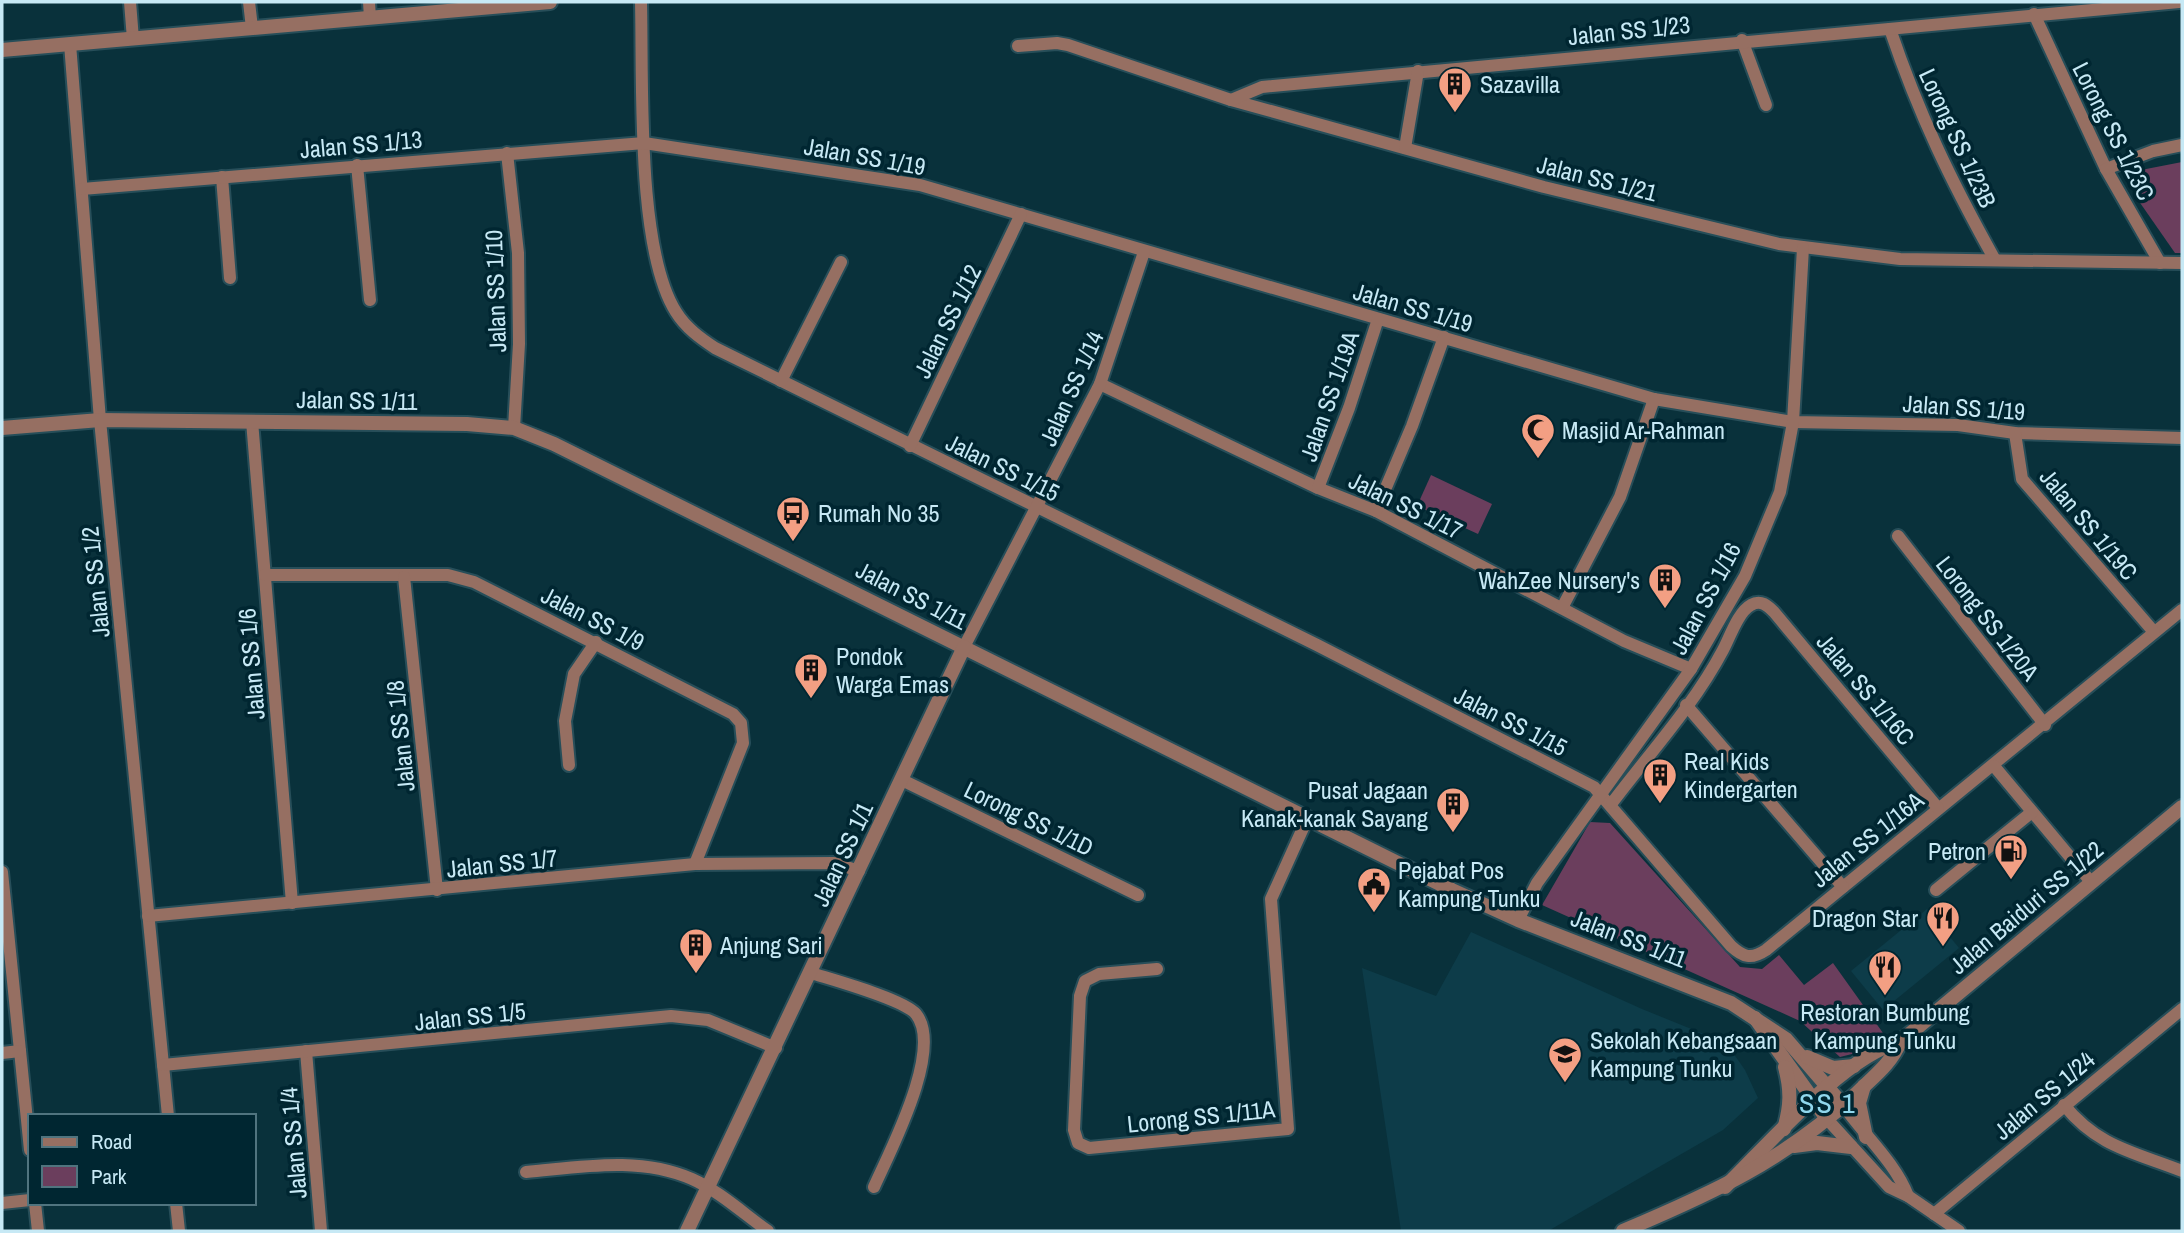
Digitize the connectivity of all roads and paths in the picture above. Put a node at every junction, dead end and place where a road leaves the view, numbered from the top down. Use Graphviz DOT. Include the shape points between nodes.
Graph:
graph roads {
  1 [pos="130,2"];
  2 [pos="249,2"];
  3 [pos="369,2"];
  4 [pos="550,2"];
  5 [pos="641,2"];
  6 [pos="2179,2"];
  7 [pos="461,6"];
  8 [pos="2034,14"];
  9 [pos="370,18"];
  10 [pos="251,28"];
  11 [pos="1890,29"];
  12 [pos="133,39"];
  13 [pos="1742,40"];
  14 [pos="70,44"];
  15 [pos="1018,46"];
  16 [pos="2,50"];
  17 [pos="1418,71"];
  18 [pos="1231,100"];
  19 [pos="1766,105"];
  20 [pos="644,143"];
  21 [pos="2182,145"];
  22 [pos="1405,148"];
  23 [pos="507,153"];
  24 [pos="357,165"];
  25 [pos="2106,169"];
  26 [pos="222,177"];
  27 [pos="82,189"];
  28 [pos="1021,214"];
  29 [pos="1803,248"];
  30 [pos="1144,252"];
  31 [pos="1995,260"];
  32 [pos="841,262"];
  33 [pos="2160,263"];
  34 [pos="2182,263"];
  35 [pos="230,278"];
  36 [pos="370,300"];
  37 [pos="1378,319"];
  38 [pos="1444,337"];
  39 [pos="781,381"];
  40 [pos="1100,384"];
  41 [pos="1654,399"];
  42 [pos="100,420"];
  43 [pos="252,422"];
  44 [pos="1793,422"];
  45 [pos="2,428"];
  46 [pos="514,428"];
  47 [pos="2015,433"];
  48 [pos="2182,438"];
  49 [pos="910,446"];
  50 [pos="1318,488"];
  51 [pos="1038,506"];
  52 [pos="1376,511"];
  53 [pos="1898,536"];
  54 [pos="265,575"];
  55 [pos="404,577"];
  56 [pos="1758,602"];
  57 [pos="1562,608"];
  58 [pos="2182,610"];
  59 [pos="2154,632"];
  60 [pos="596,642"];
  61 [pos="964,647"];
  62 [pos="1691,669"];
  63 [pos="1686,705"];
  64 [pos="2045,725"];
  65 [pos="569,765"];
  66 [pos="1994,766"];
  67 [pos="902,780"];
  68 [pos="1601,793"];
  69 [pos="1612,803"];
  70 [pos="2182,807"];
  71 [pos="1938,808"];
  72 [pos="2032,812"];
  73 [pos="1308,817"];
  74 [pos="695,864"];
  75 [pos="859,871"];
  76 [pos="2,872"];
  77 [pos="2091,882"];
  78 [pos="1843,887"];
  79 [pos="437,890"];
  80 [pos="1936,890"];
  81 [pos="1138,895"];
  82 [pos="3,897"];
  83 [pos="292,903"];
  84 [pos="148,916"];
  85 [pos="1518,920"];
  86 [pos="1157,969"];
  87 [pos="811,973"];
  88 [pos="2182,1009"];
  89 [pos="1900,1042"];
  90 [pos="776,1048"];
  91 [pos="306,1051"];
  92 [pos="20,1052"];
  93 [pos="2,1053"];
  94 [pos="1788,1053"];
  95 [pos="163,1065"];
  96 [pos="1855,1066"];
  97 [pos="1865,1085"];
  98 [pos="1828,1087"];
  99 [pos="1812,1102"];
  100 [pos="1843,1105"];
  101 [pos="2064,1105"];
  102 [pos="168,1114"];
  103 [pos="1827,1119"];
  104 [pos="28,1130"];
  105 [pos="1783,1130"];
  106 [pos="1866,1137"];
  107 [pos="1792,1146"];
  108 [pos="1851,1147"];
  109 [pos="2182,1171"];
  110 [pos="526,1172"];
  111 [pos="874,1187"];
  112 [pos="1725,1187"];
  113 [pos="710,1189"];
  114 [pos="1908,1196"];
  115 [pos="28,1200"];
  116 [pos="2,1203"];
  117 [pos="35,1205"];
  118 [pos="176,1205"];
  119 [pos="1934,1214"];
  120 [pos="38,1231"];
  121 [pos="179,1231"];
  122 [pos="321,1231"];
  123 [pos="687,1231"];
  124 [pos="768,1231"];
  125 [pos="1623,1231"];
  126 [pos="1959,1231"];
  1 -- 12 [label="street"];
  2 -- 10 [label="street"];
  3 -- 9 [label="street"];
  4 -- 7 [label="street"];
  5 -- 20 [label="street, Jalan SS 1/15"];
  6 -- 8 [label="street, Jalan SS 1/23"];
  7 -- 9 [label="street"];
  8 -- 11 [label="street, Jalan SS 1/23"];
  8 -- 25 [label="street, Lorong SS 1/23C"];
  9 -- 10 [label="street"];
  10 -- 12 [label="street"];
  11 -- 13 [label="street, Jalan SS 1/23"];
  11 -- 31 [label="street, Lorong SS 1/23B" via="1914,101"];
  12 -- 14 [label="street"];
  13 -- 17 [label="street, Jalan SS 1/23"];
  13 -- 19 [label="street"];
  14 -- 16 [label="street"];
  14 -- 27 [label="street, Jalan SS 1/2"];
  15 -- 18 [label="street, Jalan SS 1/21" via="1057,43"];
  17 -- 18 [label="street, Jalan SS 1/23" via="1262,87"];
  17 -- 22 [label="street"];
  18 -- 22 [label="street, Jalan SS 1/21"];
  20 -- 23 [label="street, Jalan SS 1/13"];
  20 -- 28 [label="street, Jalan SS 1/19" via="920,185"];
  20 -- 39 [label="street, Jalan SS 1/15" via="655,252 676,312 693,333 715,348"];
  21 -- 25 [label="street"];
  22 -- 29 [label="street, Jalan SS 1/21" via="1544,187"];
  23 -- 24 [label="street, Jalan SS 1/13"];
  23 -- 46 [label="street, Jalan SS 1/10" via="518,253"];
  24 -- 26 [label="street, Jalan SS 1/13"];
  24 -- 36 [label="street"];
  25 -- 33 [label="street, Lorong SS 1/23C"];
  26 -- 27 [label="street, Jalan SS 1/13"];
  26 -- 35 [label="street"];
  27 -- 42 [label="street, Jalan SS 1/2"];
  28 -- 30 [label="street, Jalan SS 1/19"];
  28 -- 49 [label="street, Jalan SS 1/12"];
  29 -- 31 [label="street, Jalan SS 1/21" via="1900,259"];
  29 -- 44 [label="street, Jalan SS 1/16"];
  30 -- 37 [label="street, Jalan SS 1/19"];
  30 -- 40 [label="street, Jalan SS 1/14"];
  31 -- 33 [label="street, Jalan SS 1/21"];
  32 -- 39 [label="street"];
  33 -- 34 [label="street, Jalan SS 1/21"];
  37 -- 38 [label="street, Jalan SS 1/19"];
  37 -- 50 [label="street, Jalan SS 1/19A"];
  38 -- 41 [label="street, Jalan SS 1/19"];
  38 -- 52 [label="street"];
  39 -- 49 [label="street, Jalan SS 1/15"];
  40 -- 50 [label="street, Jalan SS 1/17"];
  40 -- 51 [label="street, Jalan SS 1/14"];
  41 -- 44 [label="street, Jalan SS 1/19"];
  41 -- 57 [label="street" via="1620,497"];
  42 -- 43 [label="street, Jalan SS 1/11"];
  42 -- 45 [label="street, Jalan SS 1/11"];
  42 -- 84 [label="street, Jalan SS 1/2"];
  43 -- 46 [label="street, Jalan SS 1/11"];
  43 -- 54 [label="street, Jalan SS 1/6"];
  44 -- 47 [label="street, Jalan SS 1/19" via="1958,425"];
  44 -- 62 [label="street, Jalan SS 1/16" via="1780,492 1745,576"];
  46 -- 61 [label="street, Jalan SS 1/11" via="658,494"];
  47 -- 48 [label="street, Jalan SS 1/19"];
  47 -- 59 [label="street, Jalan SS 1/19C" via="2022,479"];
  49 -- 51 [label="street, Jalan SS 1/15"];
  50 -- 52 [label="street, Jalan SS 1/17"];
  51 -- 61 [label="street, Jalan SS 1/14"];
  51 -- 68 [label="street, Jalan SS 1/15"];
  52 -- 57 [label="street, Jalan SS 1/17"];
  53 -- 64 [label="street, Lorong SS 1/20A"];
  54 -- 55 [label="street, Jalan SS 1/9"];
  54 -- 83 [label="street, Jalan SS 1/6"];
  55 -- 60 [label="street, Jalan SS 1/9" via="448,575 474,582"];
  55 -- 79 [label="street, Jalan SS 1/8"];
  56 -- 63 [label="street, Jalan SS 1/16" via="1749,605 1716,664"];
  56 -- 71 [label="street, Jalan SS 1/16C" via="1774,612"];
  57 -- 62 [label="street, Jalan SS 1/17"];
  58 -- 59 [label="street, Jalan SS 1/16A"];
  59 -- 64 [label="street, Jalan SS 1/16A"];
  60 -- 65 [label="street" via="574,674 565,722"];
  60 -- 74 [label="street, Jalan SS 1/9" via="733,714 741,723 744,734 739,755"];
  61 -- 67 [label="street, Jalan SS 1/1"];
  61 -- 73 [label="street, Jalan SS 1/11"];
  62 -- 68 [label="street, Jalan SS 1/16"];
  63 -- 69 [label="street, Jalan SS 1/16"];
  63 -- 78 [label="street"];
  64 -- 66 [label="street, Jalan SS 1/16A"];
  66 -- 71 [label="street, Jalan SS 1/16A"];
  66 -- 72 [label="street"];
  67 -- 75 [label="street, Jalan SS 1/1"];
  67 -- 81 [label="street, Lorong SS 1/1D"];
  68 -- 69 [label="street, Jalan SS 1/16A"];
  68 -- 85 [label="street, Jalan SS 1/16" via="1537,883"];
  69 -- 78 [label="street, Jalan SS 1/16A" via="1731,946 1747,957 1766,950"];
  70 -- 77 [label="street, Jalan Baiduri SS 1/22"];
  71 -- 78 [label="street, Jalan SS 1/16A"];
  72 -- 77 [label="street"];
  72 -- 80 [label="street"];
  73 -- 85 [label="street, Jalan SS 1/11"];
  73 -- 86 [label="street, Lorong SS 1/11A" via="1271,899 1288,1129 1089,1148 1078,1143 1074,1130 1078,1036 1085,981 1098,974"];
  74 -- 75 [label="street, Jalan SS 1/7" via="822,862"];
  74 -- 79 [label="street, Jalan SS 1/7"];
  75 -- 87 [label="street, Jalan SS 1/1"];
  76 -- 82 [label="street"];
  77 -- 89 [label="street, Jalan Baiduri SS 1/22"];
  79 -- 83 [label="street, Jalan SS 1/7"];
  82 -- 92 [label="street"];
  83 -- 84 [label="street, Jalan SS 1/7"];
  84 -- 95 [label="street, Jalan SS 1/2"];
  85 -- 94 [label="street, Jalan SS 1/11" via="1699,989 1773,1028"];
  87 -- 90 [label="street, Jalan SS 1/1"];
  87 -- 111 [label="street" via="901,1004 916,1014 923,1032 923,1059 901,1127"];
  88 -- 101 [label="street, Jalan SS 1/24"];
  89 -- 96 [label="street" via="1881,1046"];
  89 -- 97 [label="street" via="1893,1058"];
  90 -- 91 [label="street, Jalan SS 1/5" via="689,1016 442,1045"];
  90 -- 113 [label="street, Jalan SS 1/1"];
  91 -- 95 [label="street, Jalan SS 1/5"];
  91 -- 122 [label="street, Jalan SS 1/4"];
  92 -- 93 [label="street"];
  92 -- 104 [label="street"];
  94 -- 96 [label="street" via="1833,1068"];
  94 -- 98 [label="street, Jalan SS 1/11"];
  94 -- 99 [label="street, Jalan SS 1/11"];
  94 -- 105 [label="street" via="1791,1108"];
  95 -- 102 [label="street, Jalan SS 1/2"];
  96 -- 98 [label="street"];
  97 -- 100 [label="street"];
  97 -- 106 [label="street" via="1859,1103"];
  98 -- 99 [label="street"];
  98 -- 100 [label="street, Jalan SS 1/11"];
  99 -- 103 [label="street, Jalan SS 1/11"];
  99 -- 105 [label="street"];
  100 -- 103 [label="street"];
  100 -- 106 [label="street"];
  101 -- 109 [label="street" via="2081,1127 2100,1140"];
  101 -- 119 [label="street, Jalan SS 1/24"];
  103 -- 107 [label="street"];
  103 -- 108 [label="street"];
  105 -- 112 [label="street"];
  106 -- 114 [label="street" via="1900,1176"];
  107 -- 108 [label="street"];
  107 -- 112 [label="street"];
  108 -- 114 [label="street" via="1889,1187"];
  110 -- 113 [label="street" via="633,1164 670,1172"];
  112 -- 125 [label="street"];
  113 -- 123 [label="street, Jalan SS 1/1"];
  113 -- 124 [label="street"];
  114 -- 119 [label="street"];
  115 -- 116 [label="street"];
  117 -- 120 [label="street"];
  118 -- 121 [label="street"];
  119 -- 126 [label="street"];
}
